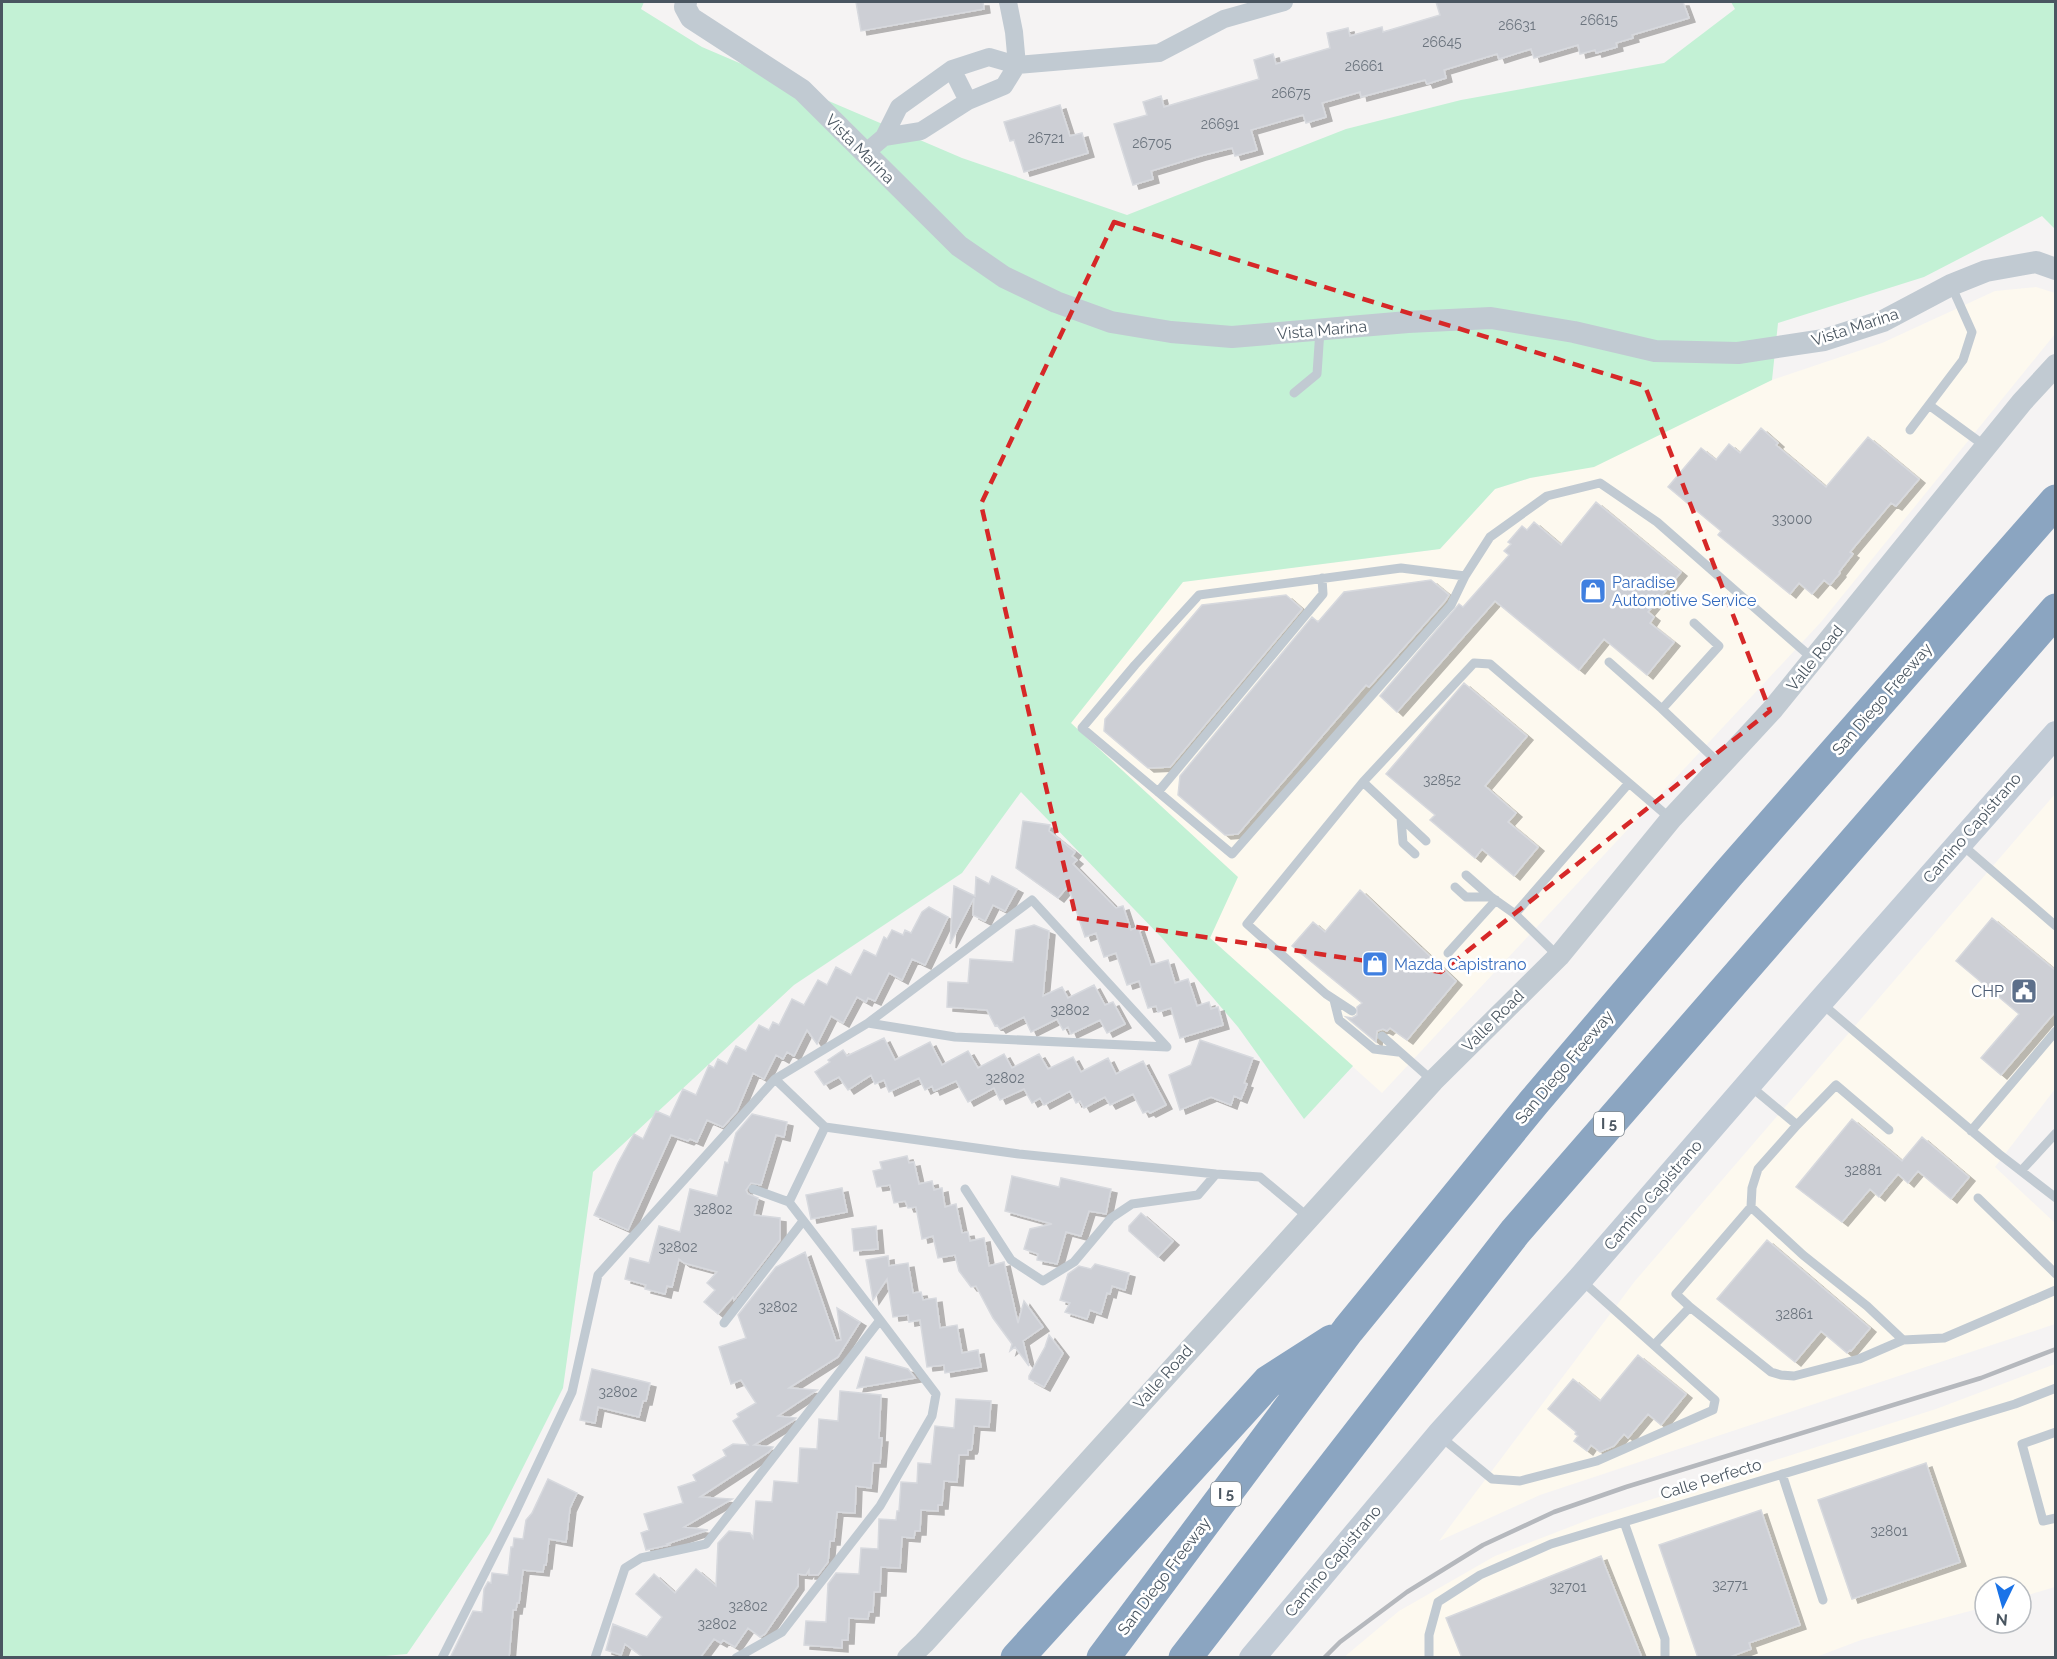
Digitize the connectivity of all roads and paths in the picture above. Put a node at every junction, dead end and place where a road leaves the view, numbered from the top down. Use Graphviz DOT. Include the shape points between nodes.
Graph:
graph roads {
  1 [pos="686,2"];
  2 [pos="1008,2"];
  3 [pos="1284,2"];
  4 [pos="1017,65"];
  5 [pos="952,69"];
  6 [pos="968,101"];
  7 [pos="884,137"];
  8 [pos="864,154"];
  9 [pos="2055,269"];
  10 [pos="1951,285"];
  11 [pos="1320,330"];
  12 [pos="2055,366"];
  13 [pos="1294,393"];
  14 [pos="1929,405"];
  15 [pos="1910,430"];
  16 [pos="1986,447"];
  17 [pos="2055,501"];
  18 [pos="1465,576"];
  19 [pos="1322,579"];
  20 [pos="2055,610"];
  21 [pos="1694,623"];
  22 [pos="1814,659"];
  23 [pos="1609,662"];
  24 [pos="1662,710"];
  25 [pos="2055,734"];
  26 [pos="1721,765"];
  27 [pos="1362,782"];
  28 [pos="1629,783"];
  29 [pos="1158,792"];
  30 [pos="1401,818"];
  31 [pos="1671,819"];
  32 [pos="1426,841"];
  33 [pos="1959,843"];
  34 [pos="1415,854"];
  35 [pos="1466,875"];
  36 [pos="1455,887"];
  37 [pos="1494,898"];
  38 [pos="1515,914"];
  39 [pos="2055,926"];
  40 [pos="1448,953"];
  41 [pos="1559,956"];
  42 [pos="1334,1000"];
  43 [pos="1820,1002"];
  44 [pos="1353,1011"];
  45 [pos="868,1023"];
  46 [pos="2055,1031"];
  47 [pos="1382,1036"];
  48 [pos="1398,1052"];
  49 [pos="776,1079"];
  50 [pos="1432,1081"];
  51 [pos="1749,1085"];
  52 [pos="1797,1125"];
  53 [pos="825,1127"];
  54 [pos="1889,1130"];
  55 [pos="1971,1131"];
  56 [pos="2055,1133"];
  57 [pos="2021,1171"];
  58 [pos="1216,1174"];
  59 [pos="753,1189"];
  60 [pos="965,1189"];
  61 [pos="1978,1198"];
  62 [pos="2055,1198"];
  63 [pos="789,1202"];
  64 [pos="1751,1207"];
  65 [pos="1308,1217"];
  66 [pos="803,1221"];
  67 [pos="2055,1274"];
  68 [pos="1580,1279"];
  69 [pos="2055,1290"];
  70 [pos="1690,1308"];
  71 [pos="880,1320"];
  72 [pos="724,1323"];
  73 [pos="1348,1330"];
  74 [pos="1903,1340"];
  75 [pos="1654,1345"];
  76 [pos="2055,1388"];
  77 [pos="2055,1432"];
  78 [pos="1439,1436"];
  79 [pos="1782,1474"];
  80 [pos="2055,1518"];
  81 [pos="1624,1522"];
  82 [pos="1823,1600"];
  83 [pos="442,1658"];
  84 [pos="595,1658"];
  85 [pos="736,1658"];
  86 [pos="908,1658"];
  87 [pos="1017,1658"];
  88 [pos="1103,1658"];
  89 [pos="1185,1658"];
  90 [pos="1252,1658"];
  91 [pos="1429,1658"];
  92 [pos="1665,1658"];
  1 -- 8 [label="street, Vista Marina" via="691,18 802,90"];
  2 -- 4 [label="street"];
  3 -- 4 [label="street" via="1224,19 1159,53"];
  4 -- 5 [label="street" via="989,57"];
  4 -- 6 [label="street" via="1004,86"];
  5 -- 6 [label="street"];
  5 -- 7 [label="street" via="899,107"];
  6 -- 7 [label="street" via="921,131"];
  7 -- 8 [label="street"];
  8 -- 11 [label="street, Vista Marina" via="959,246 1004,277 1056,302 1112,322 1171,332 1232,337"];
  9 -- 10 [label="street, Vista Marina" via="2036,262 2024,263 1986,271"];
  10 -- 11 [label="street, Vista Marina" via="1883,321 1824,340 1738,353 1655,351 1491,318"];
  10 -- 14 [label="lane" via="1972,332 1964,360"];
  11 -- 13 [label="lane" via="1317,374"];
  12 -- 16 [label="street, Valle Road"];
  14 -- 15 [label="lane"];
  14 -- 16 [label="lane"];
  16 -- 22 [label="street, Valle Road"];
  17 -- 73 [label="highway, San Diego Freeway / I 5" via="1721,882"];
  18 -- 19 [label="lane" via="1401,568"];
  18 -- 22 [label="lane" via="1490,537 1547,496 1600,483 1657,522"];
  18 -- 29 [label="lane" via="1451,605 1232,854"];
  19 -- 29 [label="lane" via="1323,594"];
  19 -- 29 [label="lane" via="1199,596 1082,728"];
  20 -- 89 [label="highway, I 5" via="1515,1232"];
  21 -- 24 [label="lane" via="1719,646"];
  22 -- 26 [label="street, Valle Road"];
  23 -- 24 [label="lane"];
  24 -- 26 [label="lane"];
  25 -- 33 [label="main road, Camino Capistrano"];
  26 -- 31 [label="street, Valle Road"];
  27 -- 28 [label="lane" via="1474,663 1490,664"];
  27 -- 30 [label="lane"];
  27 -- 42 [label="lane" via="1246,924"];
  28 -- 31 [label="lane"];
  28 -- 38 [label="lane"];
  30 -- 32 [label="lane"];
  30 -- 34 [label="lane" via="1403,843"];
  31 -- 41 [label="street, Valle Road"];
  33 -- 39 [label="lane"];
  33 -- 43 [label="main road, Camino Capistrano"];
  35 -- 37 [label="lane"];
  36 -- 37 [label="lane" via="1466,897"];
  37 -- 38 [label="lane"];
  37 -- 40 [label="lane"];
  38 -- 41 [label="lane"];
  41 -- 50 [label="street, Valle Road"];
  42 -- 44 [label="lane"];
  42 -- 48 [label="lane" via="1338,1020 1374,1049"];
  43 -- 51 [label="main road, Camino Capistrano"];
  43 -- 55 [label="lane"];
  45 -- 45 [label="lane" via="1032,900 1167,1047 955,1037"];
  45 -- 49 [label="lane"];
  46 -- 55 [label="lane"];
  47 -- 48 [label="lane"];
  48 -- 50 [label="lane"];
  49 -- 53 [label="lane"];
  49 -- 83 [label="lane" via="598,1275 572,1392"];
  50 -- 65 [label="street, Valle Road"];
  51 -- 52 [label="lane"];
  51 -- 68 [label="main road, Camino Capistrano"];
  52 -- 54 [label="lane" via="1836,1085"];
  52 -- 64 [label="lane" via="1758,1169"];
  53 -- 58 [label="lane" via="1019,1154"];
  53 -- 63 [label="lane"];
  55 -- 57 [label="lane"];
  56 -- 57 [label="lane"];
  57 -- 62 [label="lane"];
  58 -- 60 [label="lane" via="1198,1195 1132,1204 1111,1218 1074,1262 1043,1281 1011,1260"];
  58 -- 65 [label="lane" via="1260,1177"];
  59 -- 63 [label="lane"];
  61 -- 67 [label="lane"];
  63 -- 66 [label="lane"];
  64 -- 70 [label="lane" via="1676,1294"];
  64 -- 74 [label="lane"];
  65 -- 86 [label="street, Valle Road"];
  66 -- 71 [label="lane"];
  66 -- 72 [label="lane"];
  68 -- 75 [label="lane"];
  68 -- 78 [label="main road, Camino Capistrano"];
  69 -- 74 [label="lane" via="1944,1338"];
  70 -- 74 [label="lane" via="1771,1372 1781,1375 1794,1376 1859,1359"];
  70 -- 75 [label="lane"];
  71 -- 84 [label="lane" via="706,1544 641,1558 625,1568"];
  71 -- 85 [label="lane" via="936,1394 932,1416 880,1506 783,1632"];
  73 -- 87 [label="highway" via="1268,1382"];
  73 -- 88 [label="highway, San Diego Freeway / I 5"];
  75 -- 78 [label="lane" via="1715,1400 1713,1410 1597,1461 1520,1481 1492,1479"];
  76 -- 79 [label="lane, Calle Perfecto" via="2015,1404"];
  77 -- 80 [label="lane" via="2022,1444 2043,1521"];
  78 -- 90 [label="main road, Camino Capistrano"];
  79 -- 81 [label="lane, Calle Perfecto"];
  79 -- 82 [label="lane"];
  81 -- 91 [label="lane, Calle Perfecto" via="1551,1544 1480,1575 1438,1602 1429,1635"];
  81 -- 92 [label="lane" via="1665,1639"];
}
